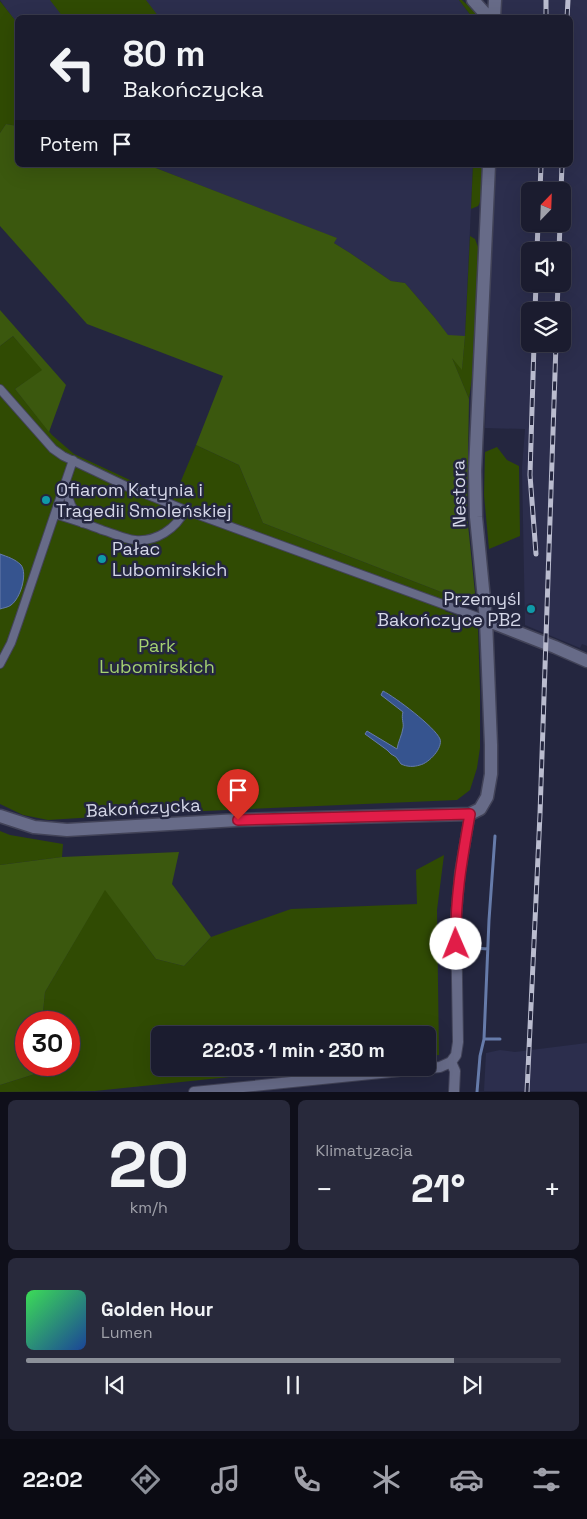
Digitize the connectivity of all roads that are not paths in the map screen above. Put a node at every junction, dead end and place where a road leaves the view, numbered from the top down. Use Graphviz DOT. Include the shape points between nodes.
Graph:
graph roads {
  1 [pos="473,0"];
  2 [pos="494,0"];
  3 [pos="486,15"];
  4 [pos="494,15"];
  5 [pos="489,167"];
  6 [pos="0,389"];
  7 [pos="73,460"];
  8 [pos="64,486"];
  9 [pos="185,510"];
  10 [pos="55,514"];
  11 [pos="82,523"];
  12 [pos="486,620"];
  13 [pos="587,661"];
  14 [pos="0,664"];
  15 [pos="470,814"];
  16 [pos="0,816"];
  17 [pos="451,1062"];
  18 [pos="194,1092"];
  19 [pos="454,1092"];
  1 -- 3 [label="street"];
  2 -- 4 [label="street"];
  5 -- 12 [label="street, Nestora" via="475,471"];
  6 -- 7 [label="street" via="51,447"];
  7 -- 8 [label="street"];
  7 -- 9 [label="street"];
  8 -- 10 [label="street"];
  8 -- 11 [label="street"];
  9 -- 11 [label="street" via="174,526 146,540 129,539"];
  9 -- 12 [label="street"];
  10 -- 11 [label="street"];
  10 -- 14 [label="street" via="11,643"];
  12 -- 13 [label="street"];
  12 -- 15 [label="street, Nestora" via="491,774 487,798 480,809"];
  15 -- 16 [label="street, Bakończycka" via="238,820 67,830 34,827"];
  15 -- 17 [label="street" via="457,893 458,1042"];
  17 -- 18 [label="street" via="420,1070"];
  17 -- 19 [label="street" via="455,1071"];
}
